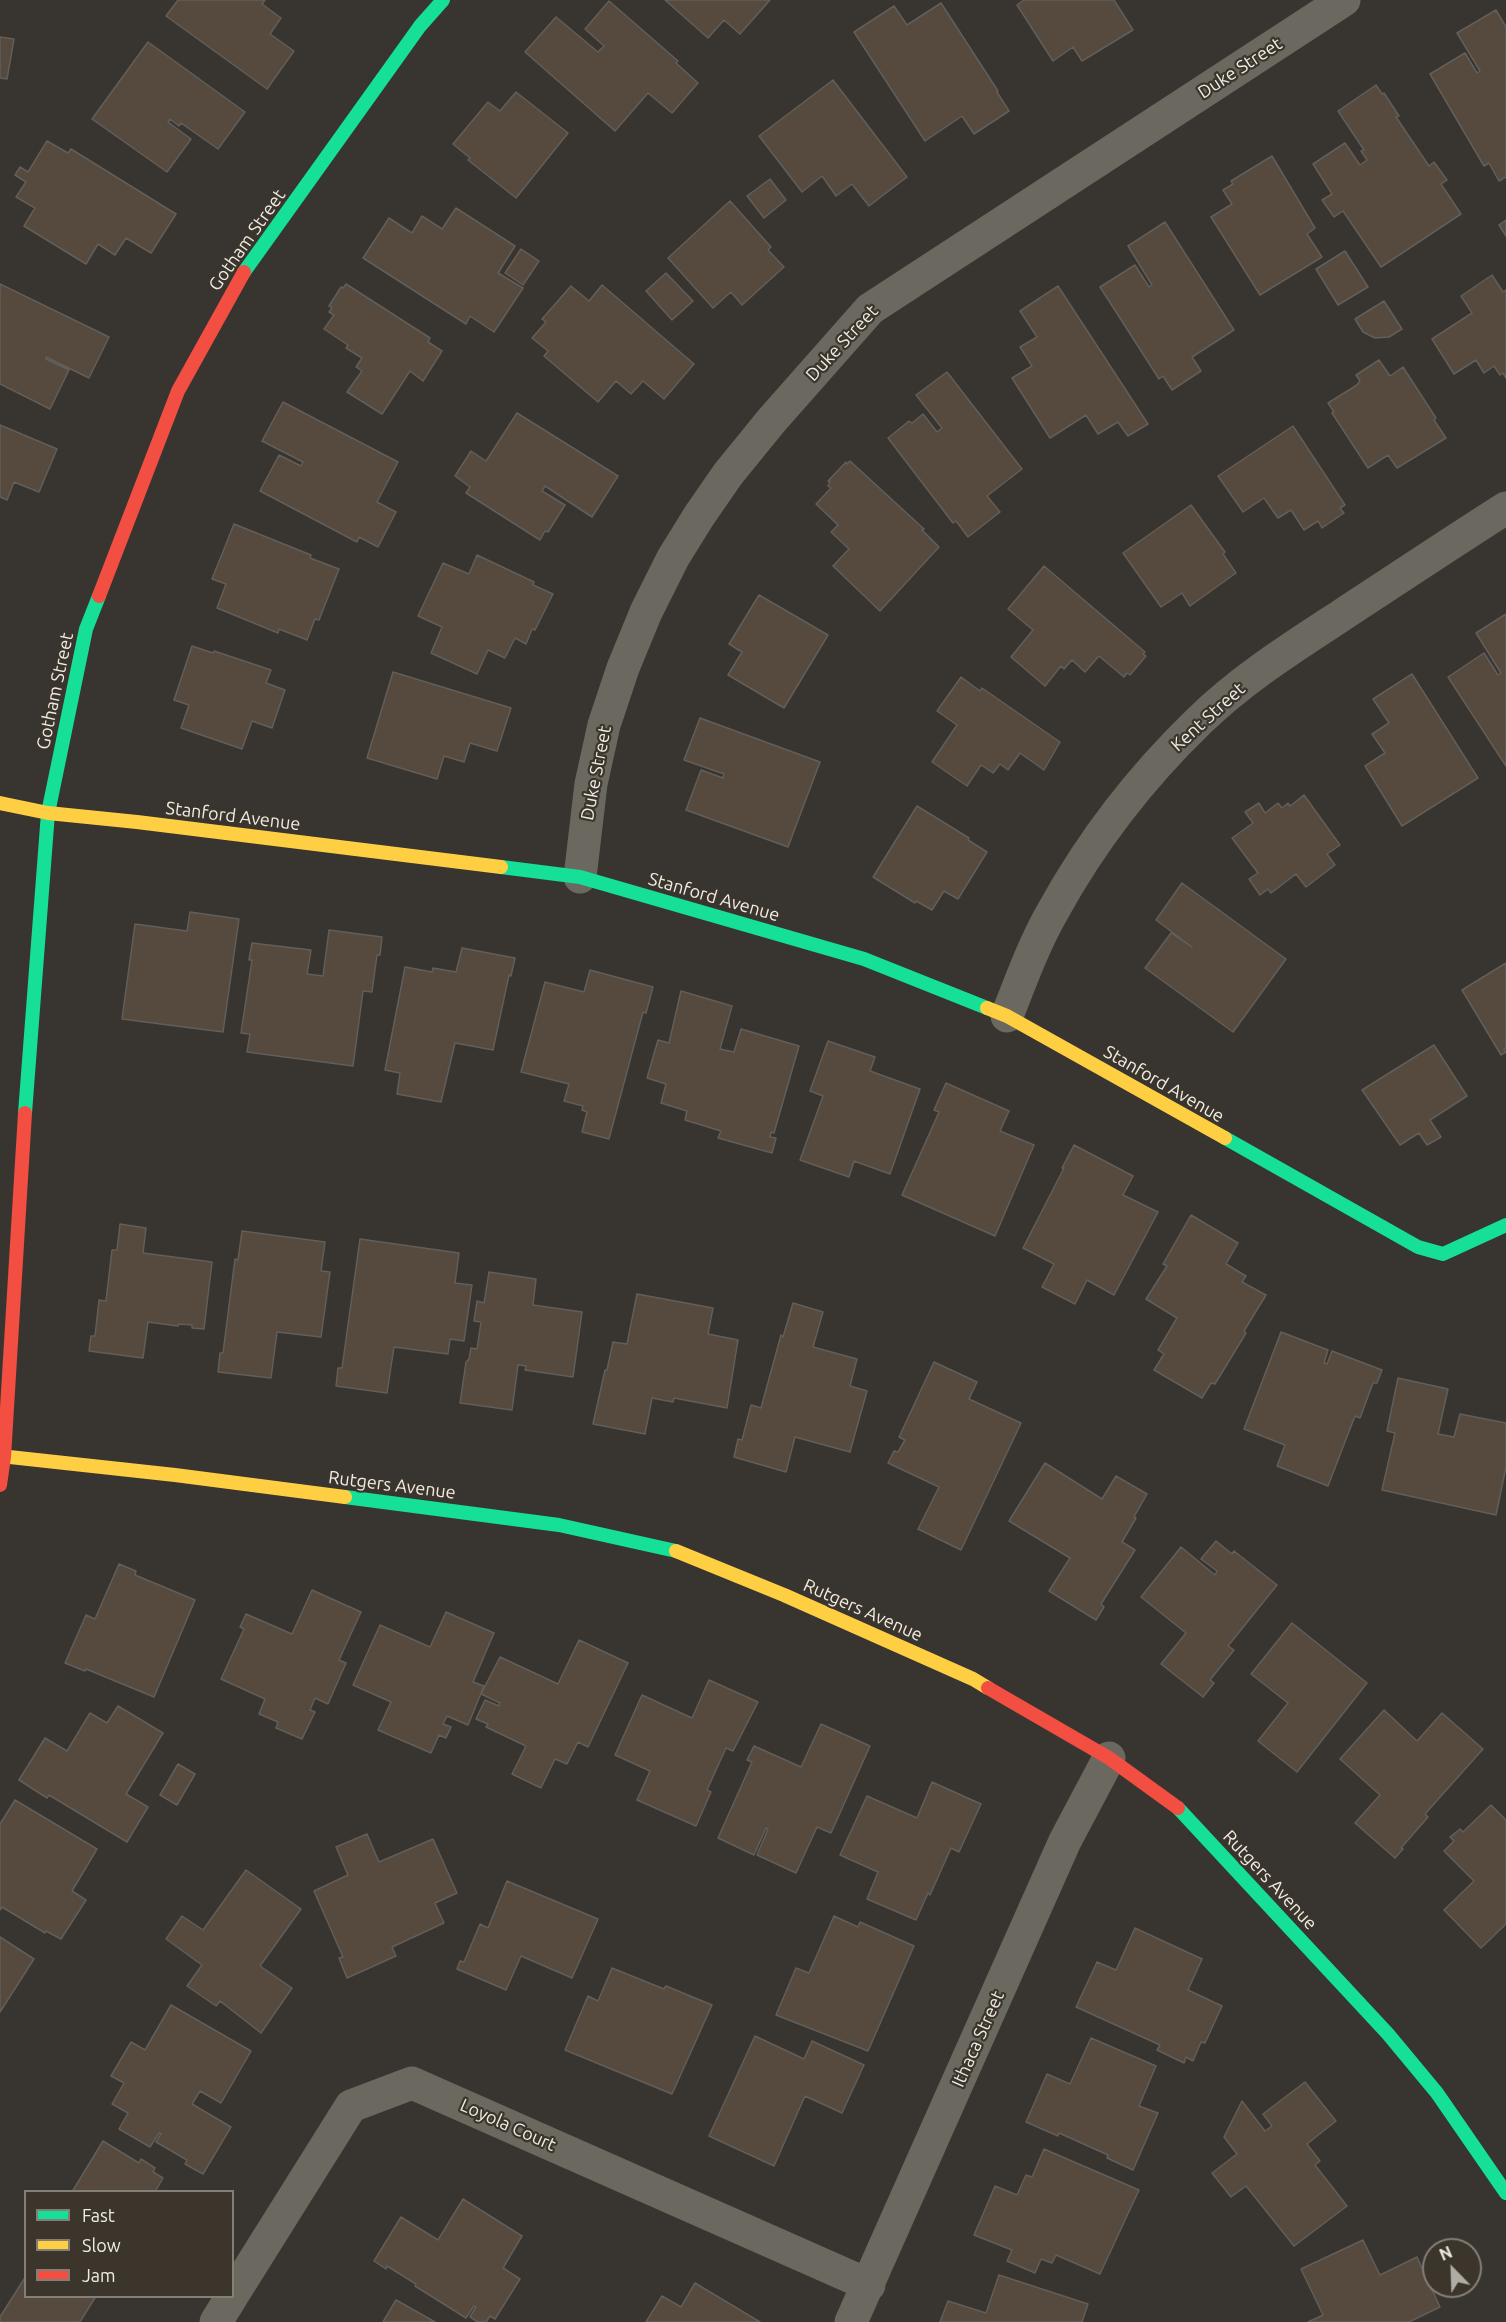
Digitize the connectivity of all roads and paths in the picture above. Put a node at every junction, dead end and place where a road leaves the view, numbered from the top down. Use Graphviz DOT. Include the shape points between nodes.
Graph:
graph roads {
  1 [pos="443,0"];
  2 [pos="1344,0"];
  3 [pos="1506,508"];
  4 [pos="0,803"];
  5 [pos="48,813"];
  6 [pos="580,878"];
  7 [pos="1007,1016"];
  8 [pos="1506,1225"];
  9 [pos="2,1456"];
  10 [pos="0,1485"];
  11 [pos="1109,1758"];
  12 [pos="1506,2193"];
  13 [pos="869,2285"];
  14 [pos="234,2293"];
  15 [pos="231,2298"];
  16 [pos="216,2322"];
  17 [pos="851,2322"];
  1 -- 5 [label="street, Gotham Street" via="420,26 237,282 178,391 86,630"];
  2 -- 6 [label="street, Duke Street" via="870,309 772,420 699,516 646,612 604,725 591,784"];
  3 -- 7 [label="street, Kent Street" via="1272,660 1185,735 1112,818 1080,864 1052,913"];
  4 -- 5 [label="street, Stanford Avenue"];
  5 -- 6 [label="street, Stanford Avenue"];
  5 -- 9 [label="street, Gotham Street"];
  6 -- 7 [label="street, Stanford Avenue" via="864,958"];
  7 -- 8 [label="street, Stanford Avenue" via="1418,1247 1443,1254"];
  9 -- 10 [label="street, Gotham Street"];
  9 -- 11 [label="street, Rutgers Avenue" via="559,1525 682,1552 974,1680"];
  11 -- 12 [label="street, Rutgers Avenue" via="1182,1811 1388,2034 1437,2093"];
  11 -- 13 [label="street, Ithaca Street" via="1065,1841"];
  13 -- 14 [label="street, Loyola Court" via="412,2083 351,2106"];
  13 -- 17 [label="street, Ithaca Street"];
  15 -- 16 [label="street, Loyola Court"];
}
